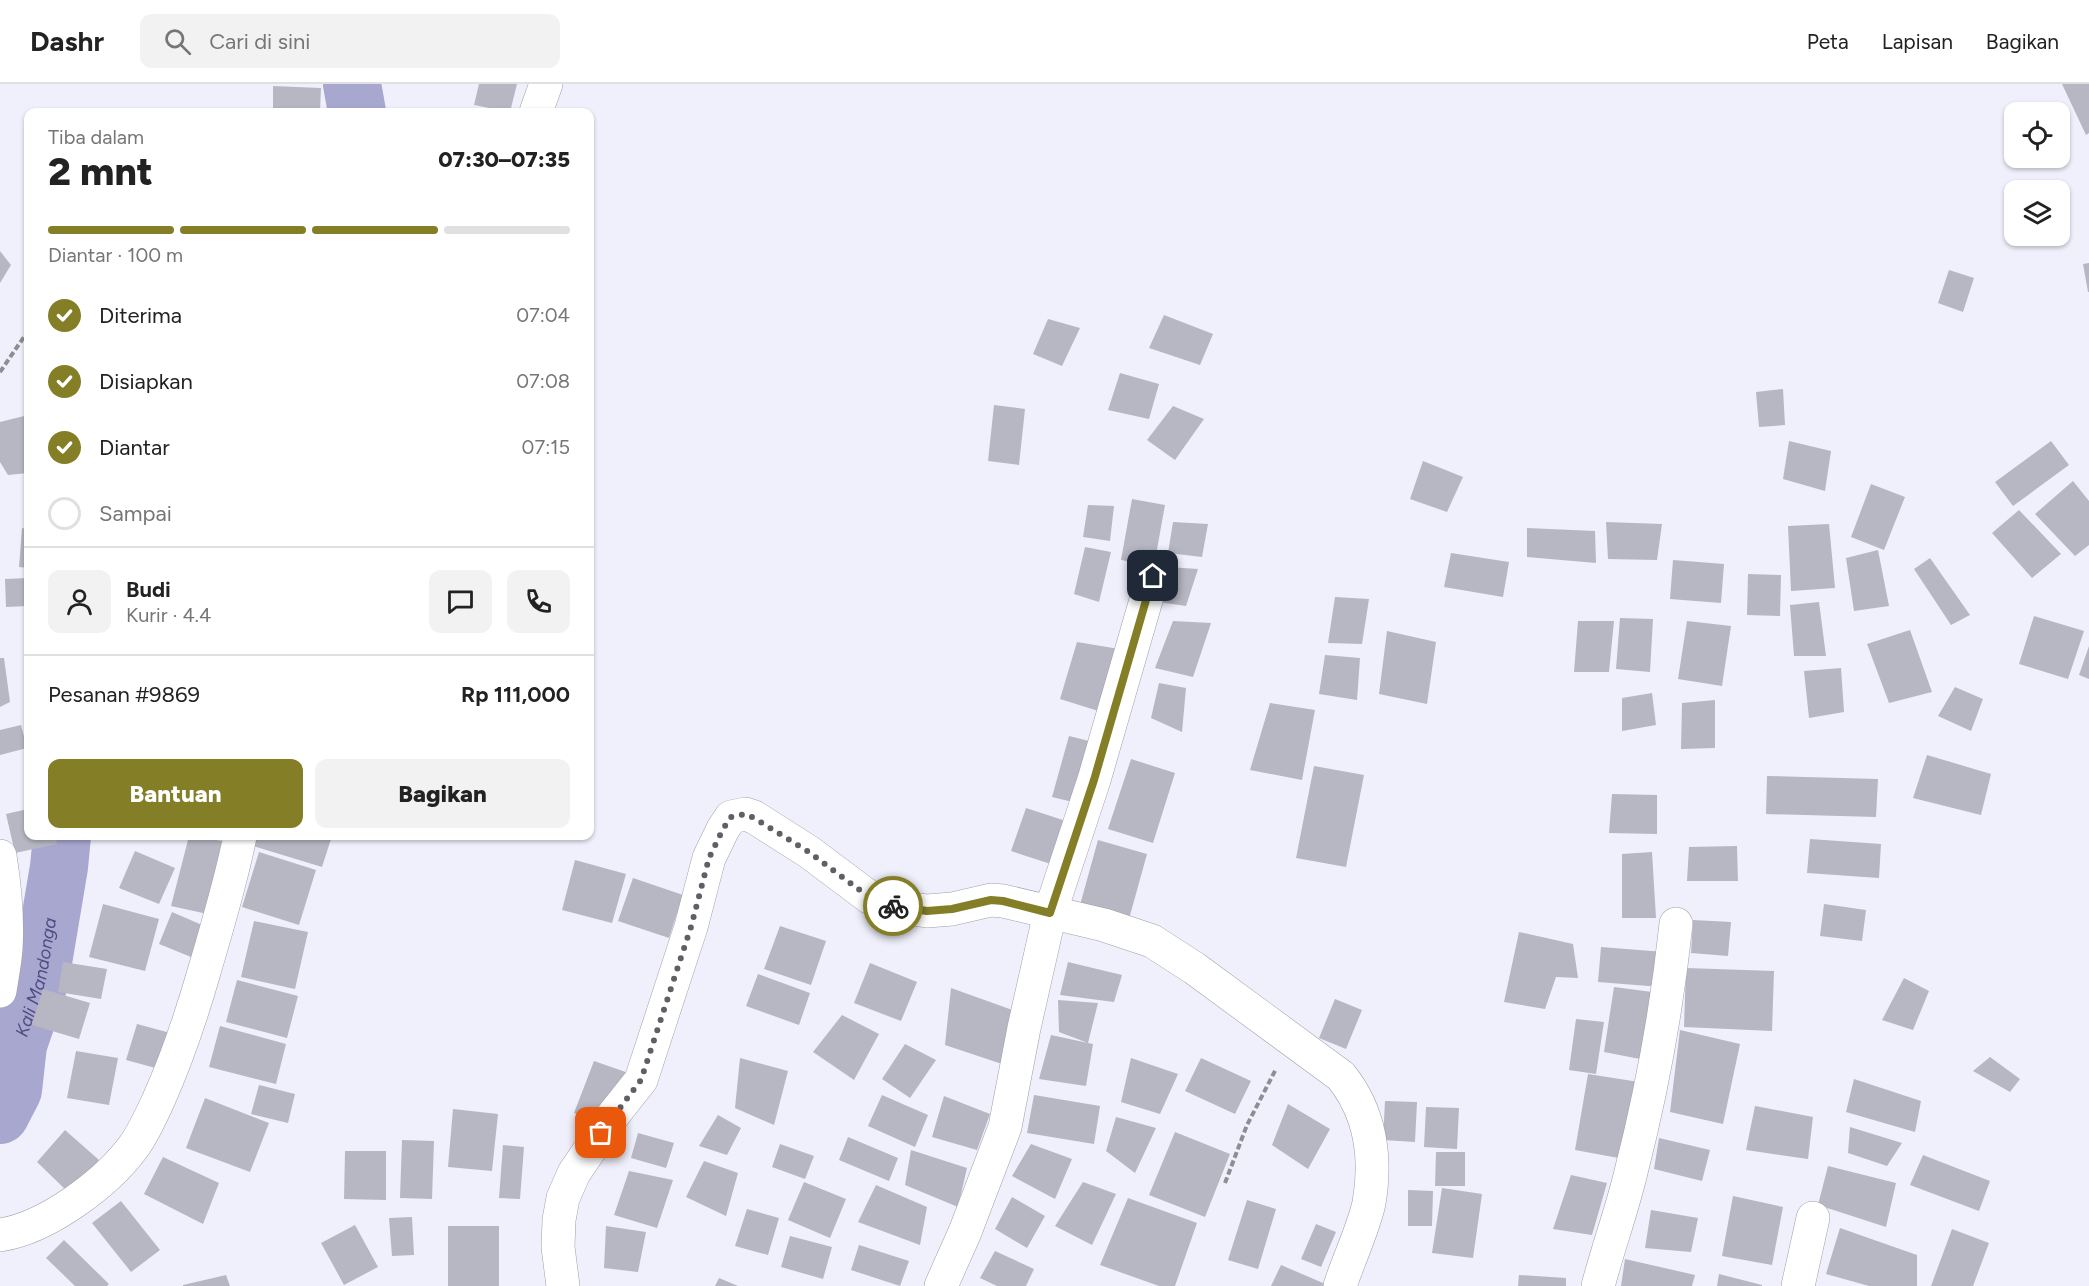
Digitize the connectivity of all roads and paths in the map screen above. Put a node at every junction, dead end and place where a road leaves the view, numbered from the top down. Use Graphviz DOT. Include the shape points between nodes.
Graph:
graph roads {
  1 [pos="546,84"];
  2 [pos="537,108"];
  3 [pos="24,337"];
  4 [pos="0,372"];
  5 [pos="1153,576"];
  6 [pos="239,840"];
  7 [pos="0,856"];
  8 [pos="1050,913"];
  9 [pos="1676,924"];
  10 [pos="0,991"];
  11 [pos="1292,1039"];
  12 [pos="1225,1184"];
  13 [pos="1813,1218"];
  14 [pos="0,1235"];
  15 [pos="563,1286"];
  16 [pos="941,1286"];
  17 [pos="1340,1286"];
  18 [pos="1598,1286"];
  19 [pos="1798,1286"];
  1 -- 2 [label="street"];
  3 -- 4 [label="path"];
  5 -- 8 [label="street" via="1094,780"];
  6 -- 14 [label="street" via="233,874 185,1036 149,1122 112,1172 73,1202 46,1218"];
  7 -- 10 [label="street" via="6,950"];
  8 -- 11 [label="street" via="1152,941"];
  8 -- 15 [label="street" via="991,900 927,911 886,905 754,818 745,814 731,817 709,858 641,1080 574,1173 563,1198 558,1246"];
  8 -- 16 [label="street" via="1005,1127"];
  9 -- 18 [label="street" via="1656,1065 1631,1173"];
  11 -- 12 [label="path" via="1247,1125"];
  11 -- 17 [label="street" via="1341,1076 1354,1092 1371,1139 1368,1204"];
  13 -- 19 [label="street"];
}
